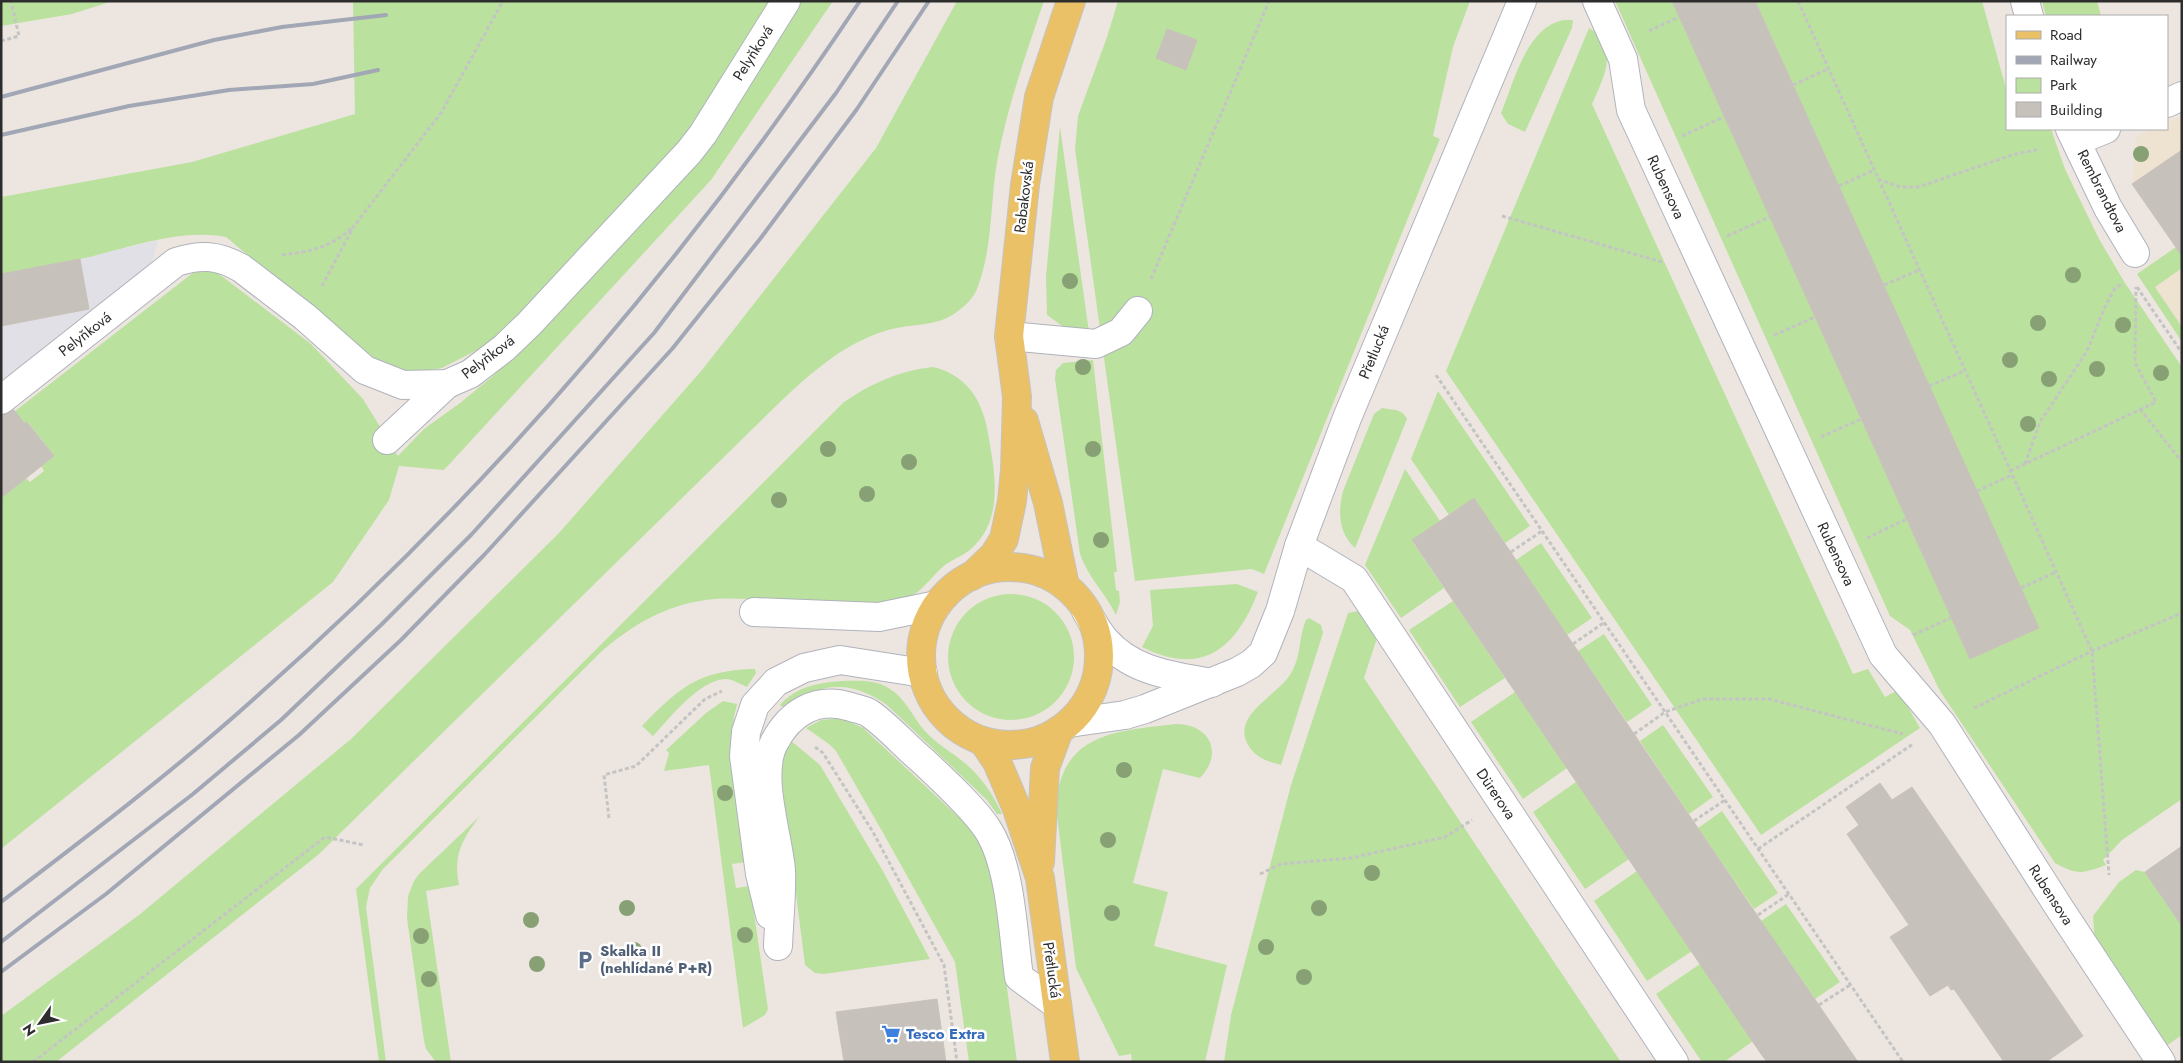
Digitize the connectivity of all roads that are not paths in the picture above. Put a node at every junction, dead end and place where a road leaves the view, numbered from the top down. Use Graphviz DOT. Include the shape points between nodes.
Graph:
graph roads {
  1 [pos="786,1"];
  2 [pos="1071,1"];
  3 [pos="1522,1"];
  4 [pos="1596,1"];
  5 [pos="2025,1"];
  6 [pos="2029,15"];
  7 [pos="2182,96"];
  8 [pos="2168,103"];
  9 [pos="2101,130"];
  10 [pos="2074,135"];
  11 [pos="2135,253"];
  12 [pos="1138,311"];
  13 [pos="1009,336"];
  14 [pos="447,384"];
  15 [pos="1017,398"];
  16 [pos="1,400"];
  17 [pos="387,440"];
  18 [pos="1299,546"];
  19 [pos="972,576"];
  20 [pos="1065,586"];
  21 [pos="937,605"];
  22 [pos="1086,611"];
  23 [pos="754,612"];
  24 [pos="923,673"];
  25 [pos="1212,683"];
  26 [pos="1064,726"];
  27 [pos="984,741"];
  28 [pos="1040,878"];
  29 [pos="1057,1005"];
  30 [pos="1064,1062"];
  31 [pos="1674,1062"];
  32 [pos="2161,1062"];
  1 -- 14 [label="street, Pelyňková" via="689,152 529,324 470,374"];
  2 -- 13 [label="main road, Rabakovská" via="1038,97"];
  3 -- 18 [label="street, Přetlucká" via="1355,400"];
  4 -- 32 [label="street, Rubensova" via="1623,59 1631,110 1883,655 1942,724"];
  5 -- 6 [label="street"];
  7 -- 8 [label="street"];
  9 -- 10 [label="street"];
  10 -- 11 [label="street, Rembrandtova" via="2108,208"];
  12 -- 13 [label="street" via="1121,332 1096,344"];
  13 -- 15 [label="main road, Rabakovská"];
  14 -- 16 [label="street, Pelyňková" via="403,385 365,370 305,317 241,268 206,256 176,262"];
  14 -- 17 [label="street"];
  15 -- 19 [label="main road, Rabakovská" via="1015,470 1004,539 994,555"];
  15 -- 20 [label="main road, Rabakovská" via="1048,503"];
  18 -- 25 [label="street, Přetlucká" via="1280,611 1263,653 1246,668"];
  18 -- 31 [label="street, Dürerova" via="1354,579"];
  19 -- 20 [label="main road, Přetlucká" via="987,570 1019,568 1045,574"];
  19 -- 21 [label="main road, Přetlucká" via="948,592"];
  20 -- 22 [label="main road, Přetlucká"];
  21 -- 23 [label="street" via="879,617"];
  21 -- 24 [label="main road, Přetlucká" via="924,634"];
  22 -- 25 [label="street, Přetlucká" via="1105,640 1125,659 1160,673"];
  22 -- 26 [label="main road, Přetlucká" via="1097,640 1097,673 1087,700"];
  24 -- 27 [label="main road, Přetlucká" via="931,697 947,719"];
  24 -- 29 [label="street" via="840,660 804,668 776,682 755,705 746,732 746,784 760,874 778,946 781,870 768,790 769,758 774,743 799,711 819,704 845,705 868,712 936,774 988,830 1006,883 1019,977"];
  25 -- 26 [label="street, Přetlucká" via="1126,715"];
  26 -- 27 [label="main road, Přetlucká" via="1050,736 1024,744"];
  26 -- 28 [label="main road, Přetlucká" via="1045,768"];
  27 -- 28 [label="main road, Přetlucká" via="997,762 1017,809"];
  28 -- 29 [label="main road, Přetlucká"];
  29 -- 30 [label="main road, Přetlucká"];
}
